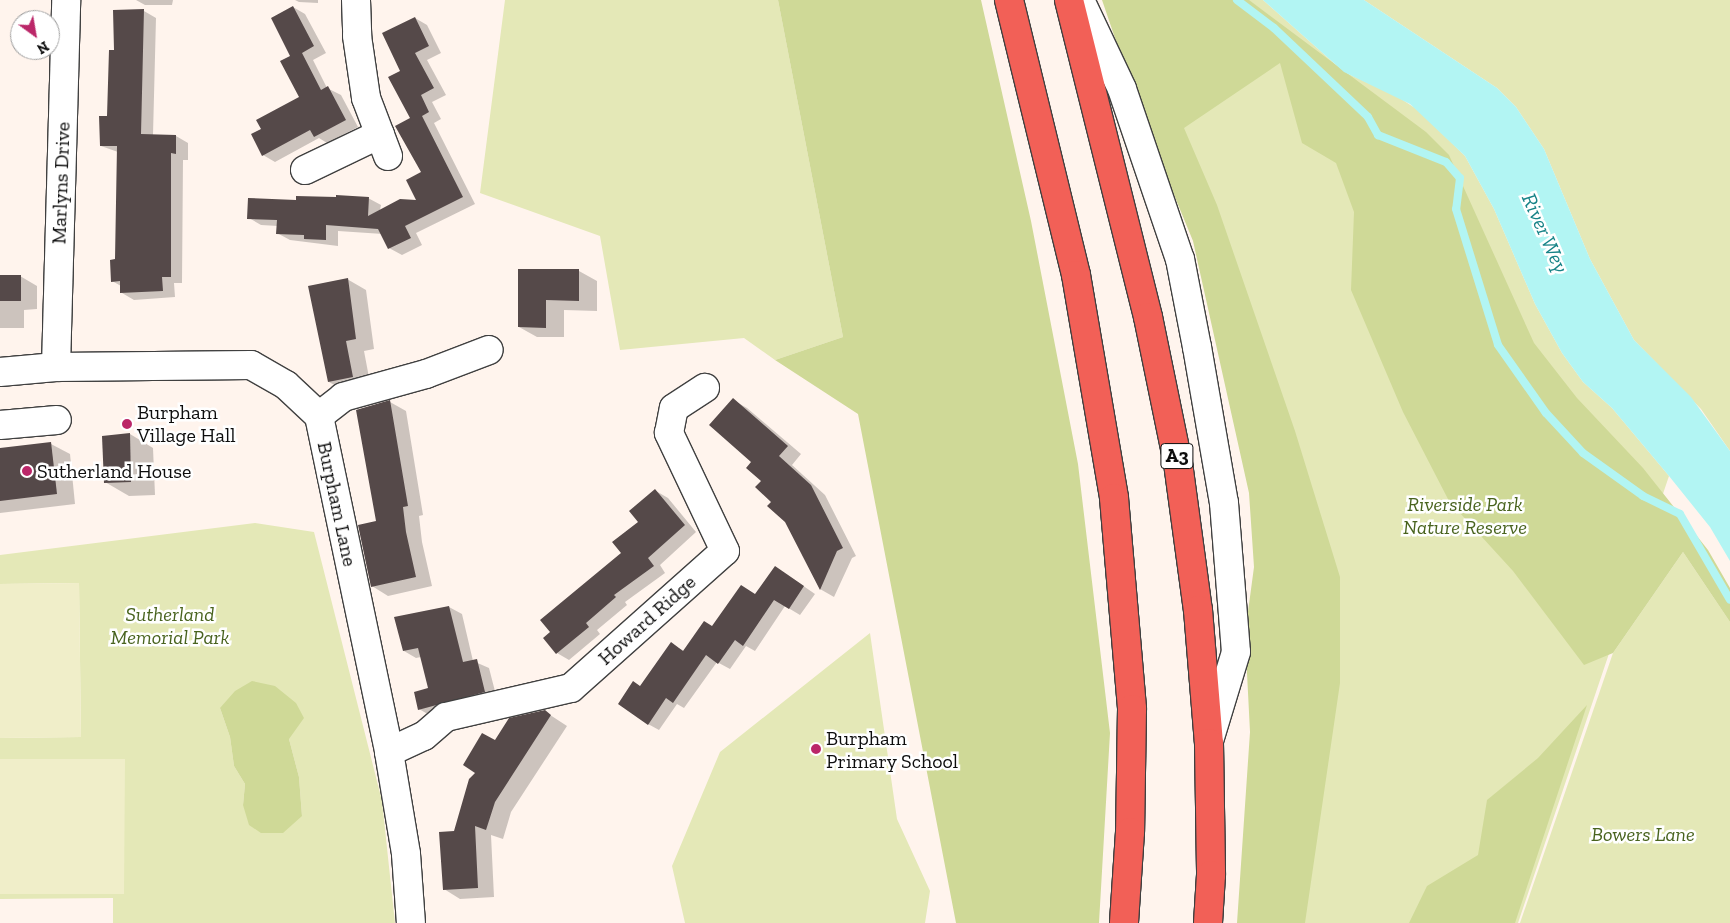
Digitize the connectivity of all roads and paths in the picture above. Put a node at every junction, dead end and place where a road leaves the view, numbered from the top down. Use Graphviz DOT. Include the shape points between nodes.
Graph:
graph roads {
  1 [pos="66,0"];
  2 [pos="356,0"];
  3 [pos="1009,0"];
  4 [pos="1069,0"];
  5 [pos="1080,0"];
  6 [pos="305,170"];
  7 [pos="489,350"];
  8 [pos="56,367"];
  9 [pos="0,372"];
  10 [pos="705,388"];
  11 [pos="319,416"];
  12 [pos="57,420"];
  13 [pos="0,425"];
  14 [pos="1209,743"];
  15 [pos="389,752"];
  16 [pos="411,923"];
  17 [pos="1124,923"];
  18 [pos="1208,923"];
  1 -- 8 [label="street, Marlyns Drive"];
  2 -- 6 [label="street" via="357,36 366,98 384,145"];
  3 -- 17 [label="highway" via="1076,274 1114,498 1132,710 1130,832"];
  4 -- 14 [label="highway, A3" via="1148,318 1178,463 1198,610"];
  5 -- 14 [label="street" via="1122,89 1180,259 1197,347 1224,503 1236,652"];
  7 -- 11 [label="street" via="426,374 343,397"];
  8 -- 9 [label="street, Burpham Lane"];
  8 -- 11 [label="street, Burpham Lane" via="251,365 286,385"];
  10 -- 15 [label="street, Howard Ridge" via="674,408 668,433 725,551 571,688 446,717 424,736"];
  11 -- 15 [label="street, Burpham Lane"];
  12 -- 13 [label="street"];
  14 -- 18 [label="highway, A3" via="1211,875"];
  15 -- 16 [label="street, Burpham Lane" via="406,854"];
}
